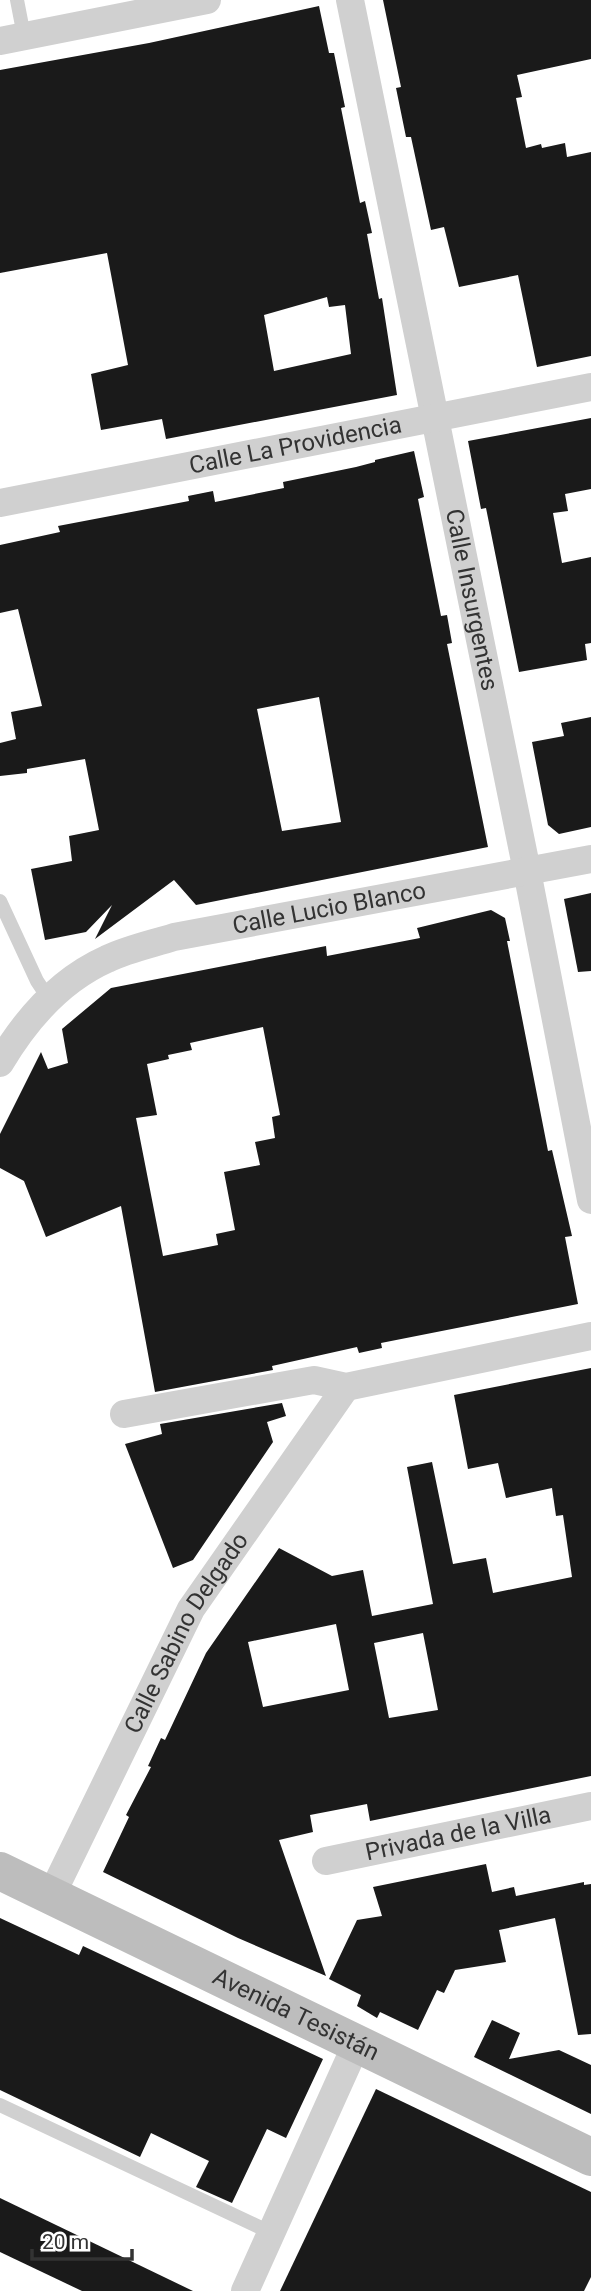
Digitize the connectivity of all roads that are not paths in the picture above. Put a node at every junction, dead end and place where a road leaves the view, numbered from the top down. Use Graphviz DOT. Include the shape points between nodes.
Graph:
graph roads {
  1 [pos="18,0"];
  2 [pos="207,0"];
  3 [pos="350,0"];
  4 [pos="12,39"];
  5 [pos="591,387"];
  6 [pos="435,418"];
  7 [pos="0,503"];
  8 [pos="591,859"];
  9 [pos="527,871"];
  10 [pos="0,901"];
  11 [pos="49,999"];
  12 [pos="0,1063"];
  13 [pos="591,1200"];
  14 [pos="591,1336"];
  15 [pos="346,1387"];
  16 [pos="124,1414"];
  17 [pos="591,1807"];
  18 [pos="326,1861"];
  19 [pos="0,1871"];
  20 [pos="51,1896"];
  21 [pos="356,2045"];
  22 [pos="0,2105"];
  23 [pos="591,2157"];
  24 [pos="272,2233"];
  25 [pos="245,2291"];
  1 -- 4 [label="lane"];
  2 -- 4 [label="street"];
  3 -- 6 [label="street, Calle Insurgentes"];
  5 -- 6 [label="street, Calle La Providencia"];
  6 -- 7 [label="street, Calle La Providencia"];
  6 -- 9 [label="street, Calle Insurgentes"];
  8 -- 9 [label="street, Calle Lucio Blanco"];
  9 -- 11 [label="street, Calle Lucio Blanco" via="174,937 107,958"];
  9 -- 13 [label="street, Calle Insurgentes"];
  10 -- 11 [label="lane"];
  11 -- 12 [label="street, Calle Lucio Blanco" via="33,1014"];
  14 -- 15 [label="street"];
  15 -- 16 [label="street" via="314,1380"];
  15 -- 20 [label="street, Calle Sabino Delgado" via="191,1609"];
  17 -- 18 [label="street, Privada de la Villa"];
  19 -- 20 [label="main road, Avenida Tesistán"];
  20 -- 21 [label="main road, Avenida Tesistán"];
  21 -- 23 [label="main road, Avenida Tesistán"];
  21 -- 24 [label="street"];
  22 -- 24 [label="lane"];
  24 -- 25 [label="street"];
}
